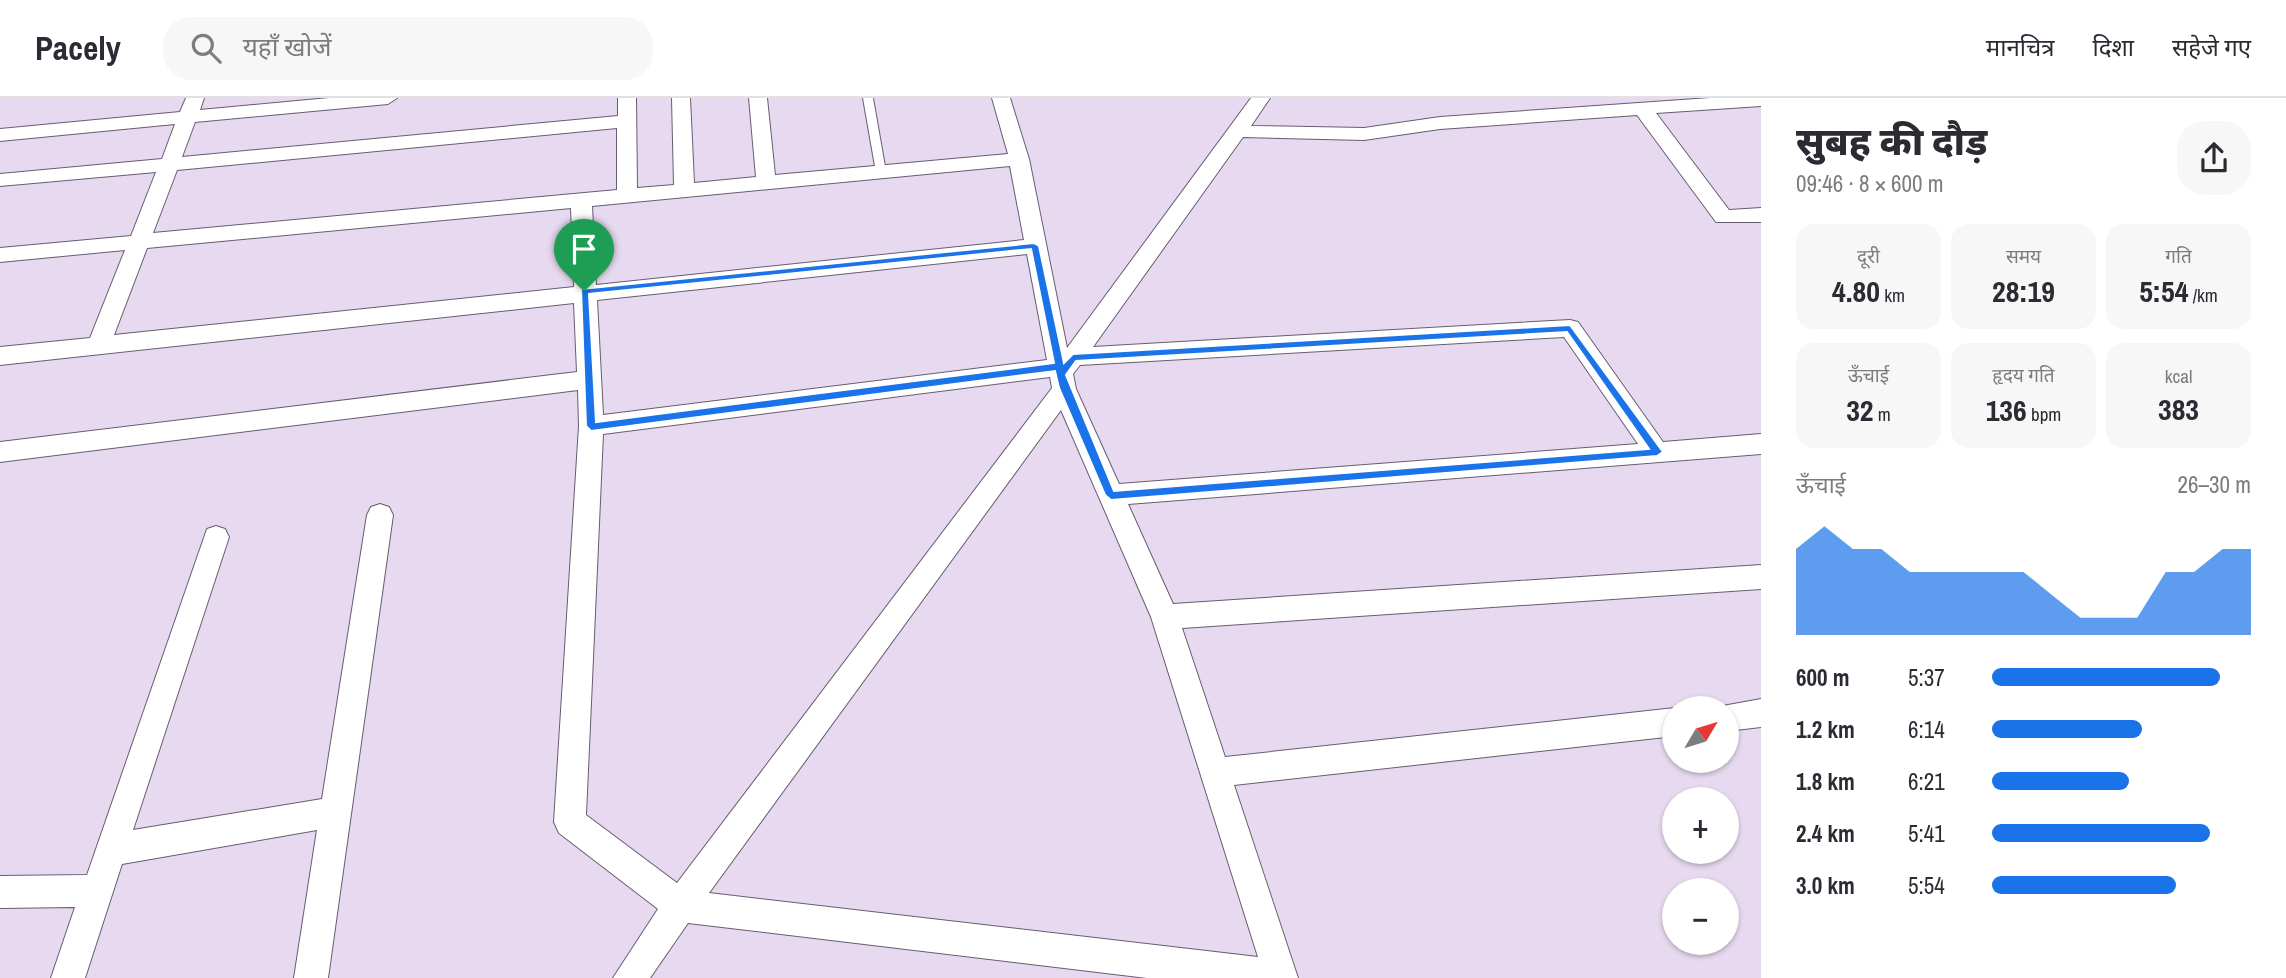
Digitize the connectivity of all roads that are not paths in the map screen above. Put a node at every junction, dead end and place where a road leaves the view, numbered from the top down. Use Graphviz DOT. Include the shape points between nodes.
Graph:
graph roads {
  1 [pos="388,98"];
  2 [pos="627,98"];
  3 [pos="681,98"];
  4 [pos="758,98"];
  5 [pos="868,98"];
  6 [pos="1001,98"];
  7 [pos="1261,98"];
  8 [pos="1761,100"];
  9 [pos="1557,107"];
  10 [pos="191,108"];
  11 [pos="1643,109"];
  12 [pos="627,121"];
  13 [pos="1238,131"];
  14 [pos="0,135"];
  15 [pos="1019,159"];
  16 [pos="169,164"];
  17 [pos="881,172"];
  18 [pos="0,180"];
  19 [pos="766,182"];
  20 [pos="684,190"];
  21 [pos="627,195"];
  22 [pos="581,200"];
  23 [pos="1757,220"];
  24 [pos="139,242"];
  25 [pos="1034,246"];
  26 [pos="0,255"];
  27 [pos="584,291"];
  28 [pos="99,345"];
  29 [pos="0,356"];
  30 [pos="1064,372"];
  31 [pos="588,380"];
  32 [pos="591,426"];
  33 [pos="1761,444"];
  34 [pos="0,452"];
  35 [pos="1657,452"];
  36 [pos="1111,495"];
  37 [pos="380,515"];
  38 [pos="216,537"];
  39 [pos="1761,577"];
  40 [pos="1165,617"];
  41 [pos="1761,713"];
  42 [pos="1740,715"];
  43 [pos="1662,723"];
  44 [pos="1213,773"];
  45 [pos="335,812"];
  46 [pos="111,850"];
  47 [pos="97,891"];
  48 [pos="0,892"];
  49 [pos="680,906"];
  50 [pos="68,978"];
  51 [pos="311,978"];
  52 [pos="630,978"];
  53 [pos="1280,978"];
  1 -- 10 [label="street"];
  2 -- 12 [label="street"];
  3 -- 20 [label="street"];
  4 -- 19 [label="street"];
  5 -- 17 [label="lane"];
  6 -- 15 [label="street"];
  7 -- 13 [label="street"];
  8 -- 11 [label="street"];
  9 -- 11 [label="street"];
  9 -- 13 [label="street" via="1440,123 1398,134"];
  10 -- 14 [label="street"];
  10 -- 16 [label="street"];
  11 -- 23 [label="street" via="1723,217"];
  12 -- 16 [label="street"];
  12 -- 21 [label="street"];
  13 -- 30 [label="street"];
  15 -- 17 [label="street"];
  15 -- 25 [label="street"];
  16 -- 18 [label="street"];
  16 -- 24 [label="street"];
  17 -- 19 [label="street"];
  19 -- 20 [label="street"];
  20 -- 21 [label="street"];
  21 -- 22 [label="street"];
  22 -- 24 [label="street"];
  22 -- 27 [label="street"];
  24 -- 26 [label="street"];
  24 -- 28 [label="street"];
  25 -- 27 [label="street"];
  25 -- 30 [label="street"];
  27 -- 28 [label="street"];
  27 -- 31 [label="street"];
  28 -- 29 [label="street"];
  30 -- 32 [label="street"];
  30 -- 35 [label="street" via="1570,328"];
  30 -- 36 [label="street"];
  30 -- 49 [label="street"];
  31 -- 32 [label="street"];
  31 -- 34 [label="street"];
  32 -- 49 [label="street" via="570,822"];
  33 -- 35 [label="street"];
  35 -- 36 [label="street"];
  36 -- 40 [label="street"];
  37 -- 45 [label="street"];
  38 -- 46 [label="street"];
  39 -- 40 [label="street"];
  40 -- 44 [label="street"];
  41 -- 42 [label="street"];
  43 -- 44 [label="street"];
  44 -- 53 [label="street"];
  45 -- 46 [label="street"];
  45 -- 51 [label="street"];
  46 -- 47 [label="street"];
  47 -- 48 [label="street"];
  47 -- 50 [label="street"];
  49 -- 52 [label="street"];
  49 -- 53 [label="street"];
}
